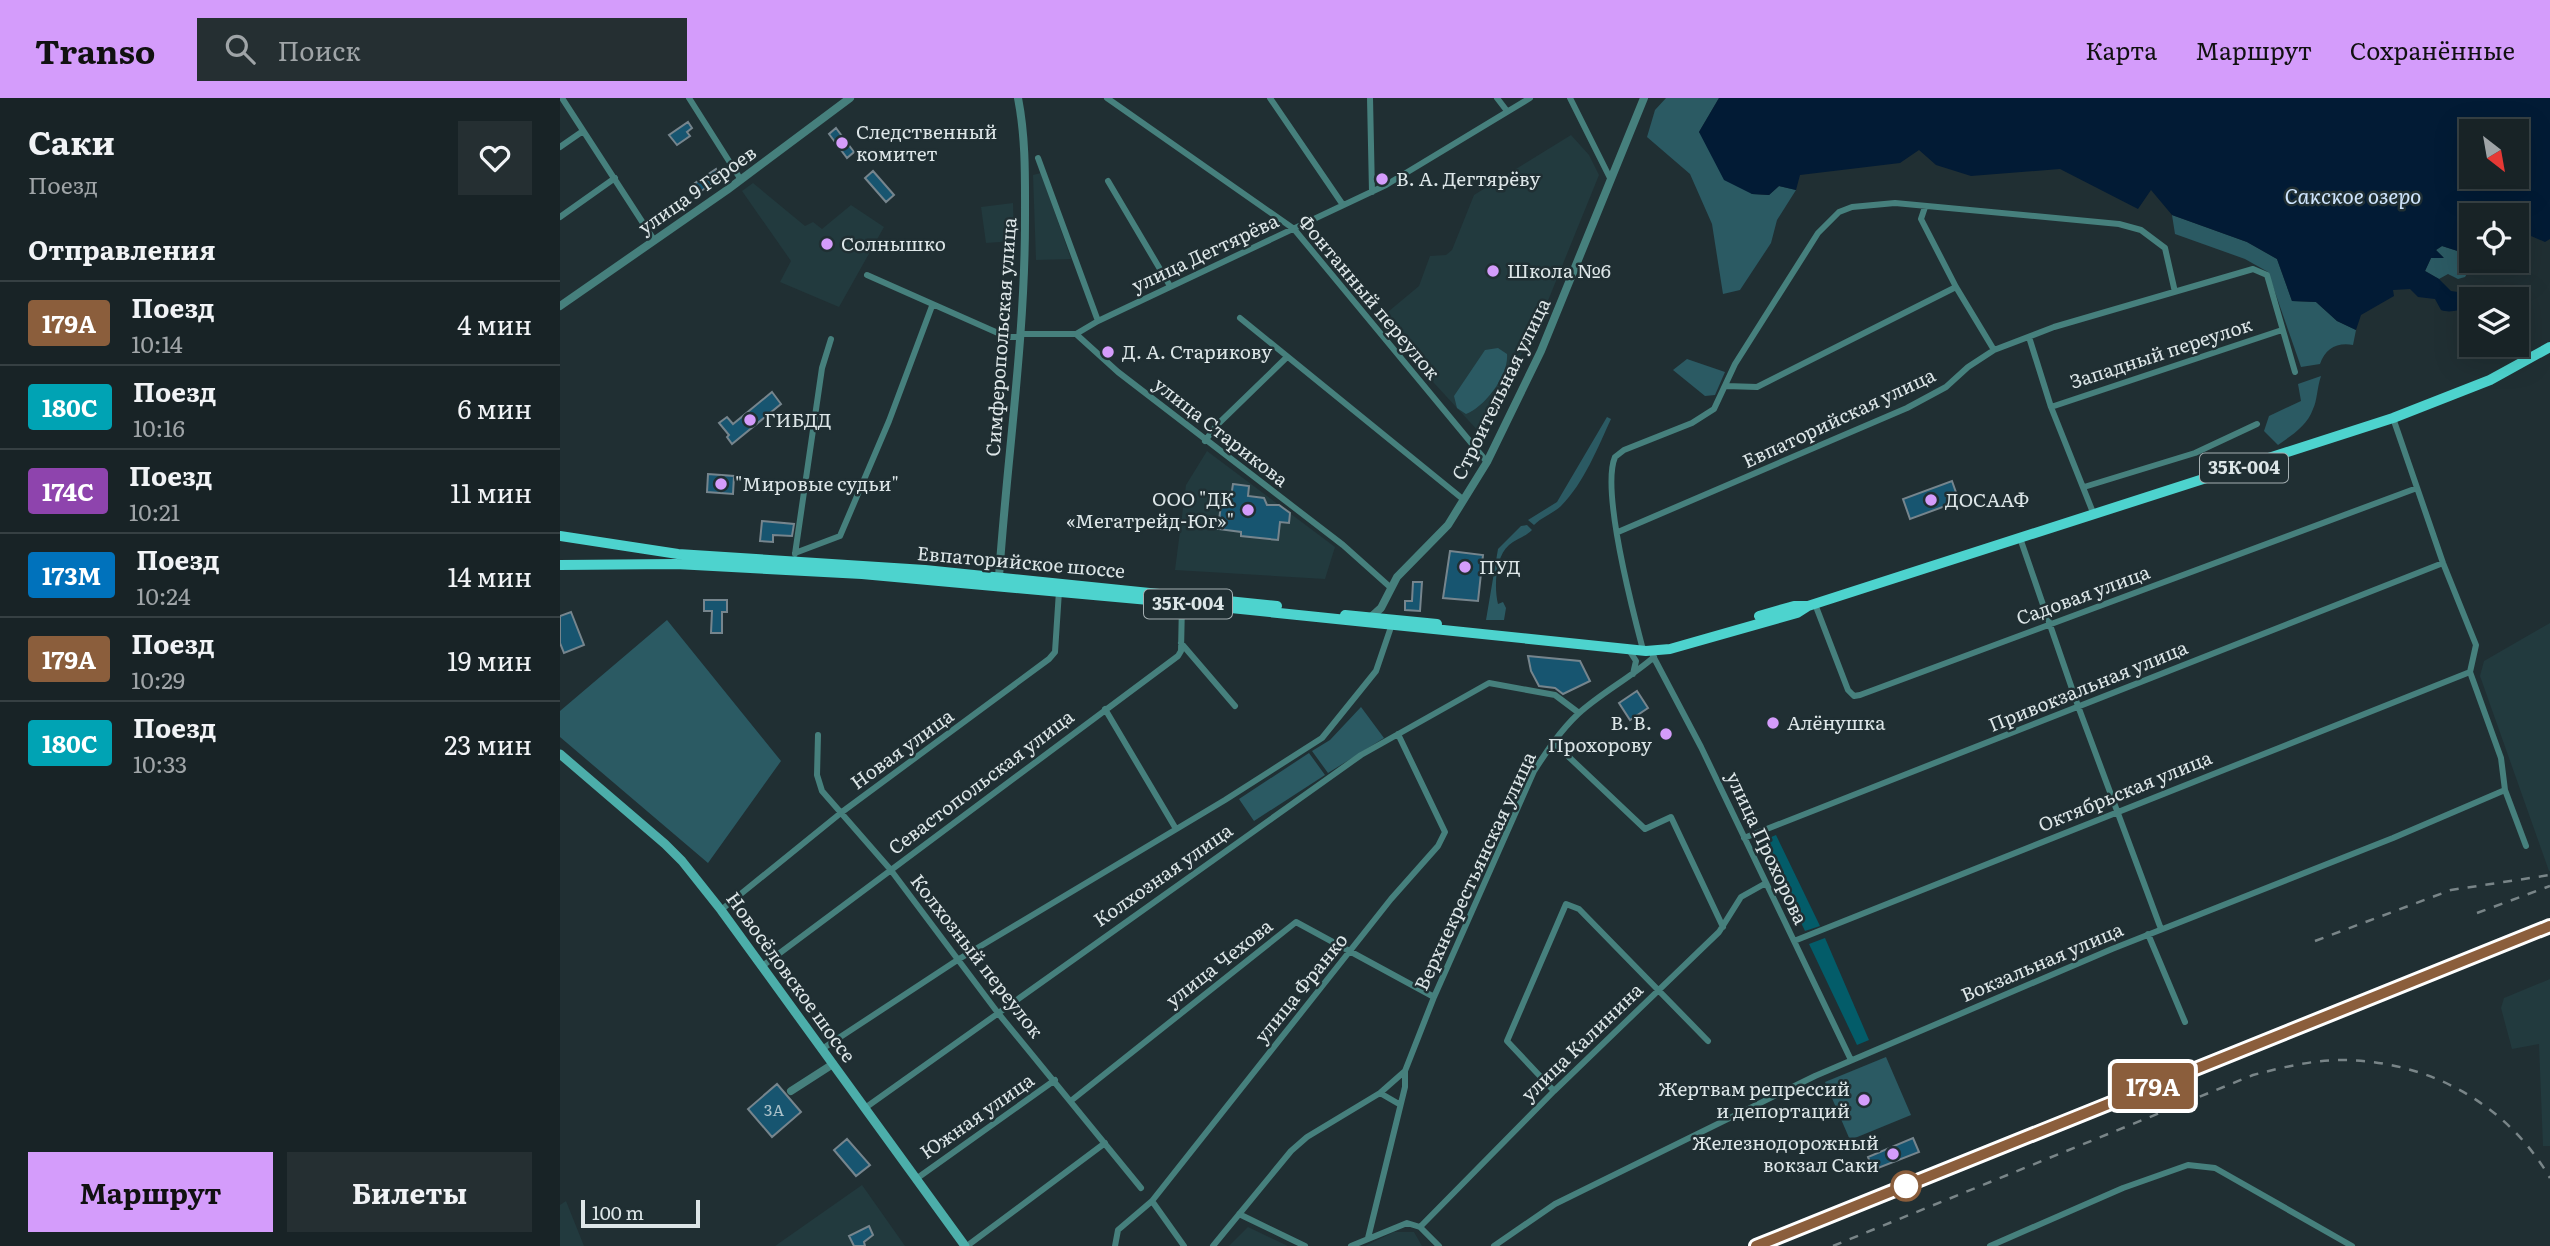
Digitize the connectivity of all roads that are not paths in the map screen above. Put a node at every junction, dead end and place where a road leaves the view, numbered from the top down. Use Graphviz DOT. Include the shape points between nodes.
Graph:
graph roads {
  1 [pos="562,98"];
  2 [pos="689,98"];
  3 [pos="850,98"];
  4 [pos="1018,98"];
  5 [pos="1107,98"];
  6 [pos="1270,98"];
  7 [pos="1370,98"];
  8 [pos="1497,98"];
  9 [pos="1530,98"];
  10 [pos="1570,98"];
  11 [pos="1644,98"];
  12 [pos="1507,111"];
  13 [pos="583,131"];
  14 [pos="560,147"];
  15 [pos="1038,158"];
  16 [pos="615,178"];
  17 [pos="1611,178"];
  18 [pos="741,180"];
  19 [pos="1108,181"];
  20 [pos="1372,192"];
  21 [pos="1343,205"];
  22 [pos="1925,207"];
  23 [pos="560,217"];
  24 [pos="1294,229"];
  25 [pos="654,240"];
  26 [pos="867,275"];
  27 [pos="1170,286"];
  28 [pos="1955,287"];
  29 [pos="2175,292"];
  30 [pos="560,306"];
  31 [pos="932,306"];
  32 [pos="1240,318"];
  33 [pos="1098,321"];
  34 [pos="2282,330"];
  35 [pos="1076,334"];
  36 [pos="1021,336"];
  37 [pos="2029,337"];
  38 [pos="831,338"];
  39 [pos="2550,346"];
  40 [pos="1994,350"];
  41 [pos="1287,357"];
  42 [pos="2295,372"];
  43 [pos="1726,386"];
  44 [pos="2051,407"];
  45 [pos="2393,418"];
  46 [pos="2257,424"];
  47 [pos="1205,441"];
  48 [pos="1487,463"];
  49 [pos="2084,487"];
  50 [pos="2417,488"];
  51 [pos="1464,500"];
  52 [pos="2094,515"];
  53 [pos="1618,532"];
  54 [pos="560,536"];
  55 [pos="2020,538"];
  56 [pos="584,540"];
  57 [pos="560,542"];
  58 [pos="795,558"];
  59 [pos="560,559"];
  60 [pos="2443,563"];
  61 [pos="560,565"];
  62 [pos="606,565"];
  63 [pos="999,577"];
  64 [pos="1390,587"];
  65 [pos="1059,591"];
  66 [pos="1387,597"];
  67 [pos="1182,603"];
  68 [pos="1811,605"];
  69 [pos="1371,617"];
  70 [pos="1393,623"];
  71 [pos="2050,624"];
  72 [pos="1181,643"];
  73 [pos="1629,650"];
  74 [pos="1649,651"];
  75 [pos="2470,672"];
  76 [pos="1632,676"];
  77 [pos="1235,706"];
  78 [pos="2078,706"];
  79 [pos="1105,709"];
  80 [pos="1579,713"];
  81 [pos="818,734"];
  82 [pos="1395,736"];
  83 [pos="1553,742"];
  84 [pos="560,754"];
  85 [pos="2505,790"];
  86 [pos="2119,810"];
  87 [pos="842,812"];
  88 [pos="1176,829"];
  89 [pos="1744,838"];
  90 [pos="2526,846"];
  91 [pos="890,869"];
  92 [pos="1766,883"];
  93 [pos="721,910"];
  94 [pos="1723,927"];
  95 [pos="2161,929"];
  96 [pos="2148,934"];
  97 [pos="1794,941"];
  98 [pos="1350,951"];
  99 [pos="959,959"];
  100 [pos="761,967"];
  101 [pos="1659,990"];
  102 [pos="1434,997"];
  103 [pos="998,1013"];
  104 [pos="2185,1022"];
  105 [pos="1708,1041"];
  106 [pos="822,1049"];
  107 [pos="1852,1060"];
  108 [pos="833,1064"];
  109 [pos="1405,1071"];
  110 [pos="1055,1080"];
  111 [pos="791,1091"];
  112 [pos="1554,1091"];
  113 [pos="1380,1093"];
  114 [pos="1072,1100"];
  115 [pos="1399,1104"];
  116 [pos="865,1108"];
  117 [pos="1105,1143"];
  118 [pos="916,1178"];
  119 [pos="1141,1188"];
  120 [pos="1152,1200"];
  121 [pos="1239,1214"];
  122 [pos="1420,1227"];
  123 [pos="1368,1238"];
  124 [pos="966,1246"];
  125 [pos="1115,1246"];
  126 [pos="1184,1246"];
  127 [pos="1213,1246"];
  128 [pos="1305,1246"];
  129 [pos="1351,1246"];
  130 [pos="1439,1246"];
  131 [pos="1494,1246"];
  132 [pos="1990,1246"];
  133 [pos="2352,1246"];
  1 -- 13 [label="street"];
  2 -- 18 [label="street"];
  3 -- 18 [label="street, улица 9 Героев"];
  4 -- 36 [label="street, Симферопольская улица" via="1025,154"];
  5 -- 24 [label="street, Фонтанный переулок"];
  6 -- 21 [label="street"];
  7 -- 20 [label="street"];
  8 -- 12 [label="street"];
  9 -- 12 [label="street, улица Дегтярёва"];
  10 -- 17 [label="street"];
  11 -- 17 [label="street, Строительная улица"];
  12 -- 20 [label="street, улица Дегтярёва"];
  13 -- 14 [label="street"];
  13 -- 16 [label="street"];
  15 -- 33 [label="street"];
  16 -- 23 [label="street"];
  16 -- 25 [label="street"];
  17 -- 48 [label="street, Строительная улица" via="1541,351"];
  18 -- 25 [label="street, улица 9 Героев"];
  19 -- 27 [label="street"];
  20 -- 21 [label="street, улица Дегтярёва"];
  21 -- 24 [label="street, улица Дегтярёва"];
  22 -- 28 [label="street" via="1922,219"];
  22 -- 29 [label="street" via="2119,224 2141,230 2165,248"];
  22 -- 43 [label="street" via="1895,203 1839,212 1818,233 1735,364"];
  24 -- 27 [label="street, улица Дегтярёва"];
  24 -- 48 [label="street, Фонтанный переулок"];
  25 -- 30 [label="street, улица 9 Героев"];
  26 -- 31 [label="street"];
  27 -- 33 [label="street, улица Дегтярёва"];
  28 -- 40 [label="street"];
  28 -- 43 [label="street" via="1757,387"];
  29 -- 34 [label="street, Евпаторийская улица" via="2253,269 2267,275"];
  29 -- 37 [label="street, Евпаторийская улица"];
  31 -- 36 [label="street" via="1007,337"];
  31 -- 58 [label="street" via="840,536"];
  32 -- 41 [label="street"];
  33 -- 35 [label="street, улица Дегтярёва"];
  34 -- 42 [label="street"];
  34 -- 44 [label="street, Западный переулок"];
  35 -- 36 [label="street"];
  35 -- 47 [label="street, улица Старикова"];
  36 -- 63 [label="street, Симферопольская улица"];
  37 -- 40 [label="street, Евпаторийская улица"];
  37 -- 44 [label="street"];
  38 -- 58 [label="street" via="822,368"];
  39 -- 45 [label="main road, 35К-004" via="2490,380"];
  40 -- 53 [label="street, Евпаторийская улица" via="1946,387 1907,408"];
  41 -- 47 [label="street"];
  41 -- 51 [label="street"];
  43 -- 53 [label="street, улица Прохорова" via="1704,416 1615,457 1611,478"];
  44 -- 49 [label="street"];
  45 -- 50 [label="street"];
  45 -- 52 [label="main road, Евпаторийское шоссе / 35К-004"];
  46 -- 49 [label="street" via="2195,453"];
  47 -- 64 [label="street, улица Старикова" via="1343,545"];
  48 -- 51 [label="street, Строительная улица"];
  49 -- 52 [label="street"];
  50 -- 60 [label="street"];
  50 -- 71 [label="street, Садовая улица"];
  51 -- 64 [label="street, Строительная улица" via="1448,525"];
  52 -- 55 [label="main road, Евпаторийское шоссе / 35К-004"];
  53 -- 74 [label="street, улица Прохорова"];
  54 -- 56 [label="main road, Евпаторийское шоссе / 35К-004"];
  55 -- 68 [label="main road, Евпаторийское шоссе / 35К-004"];
  55 -- 71 [label="street"];
  56 -- 57 [label="main road"];
  56 -- 58 [label="main road, Евпаторийское шоссе / 35К-004" via="678,554"];
  58 -- 63 [label="main road, Евпаторийское шоссе / 35К-004"];
  59 -- 62 [label="main road"];
  60 -- 75 [label="street" via="2476,645"];
  60 -- 78 [label="street, Привокзальная улица"];
  61 -- 62 [label="main road, Евпаторийское шоссе / 35К-004"];
  62 -- 65 [label="main road, Евпаторийское шоссе / 35К-004" via="862,574"];
  63 -- 69 [label="main road, Евпаторийское шоссе / 35К-004"];
  64 -- 66 [label="street, Строительная улица"];
  65 -- 67 [label="main road, Евпаторийское шоссе / 35К-004"];
  65 -- 87 [label="street, Новая улица" via="1052,656"];
  66 -- 69 [label="street, Строительная улица"];
  66 -- 70 [label="street"];
  67 -- 70 [label="main road, Евпаторийское шоссе / 35К-004"];
  67 -- 72 [label="street"];
  68 -- 71 [label="street, Садовая улица" via="1854,696"];
  68 -- 74 [label="main road, Евпаторийское шоссе / 35К-004" via="1794,606"];
  69 -- 70 [label="main road, Евпаторийское шоссе / 35К-004"];
  70 -- 73 [label="main road, Евпаторийское шоссе / 35К-004"];
  70 -- 74 [label="main road, Евпаторийское шоссе / 35К-004"];
  70 -- 88 [label="street, Колхозная улица" via="1377,671 1322,738"];
  71 -- 78 [label="street"];
  72 -- 77 [label="street"];
  72 -- 79 [label="street, Севастопольская улица" via="1178,656"];
  73 -- 74 [label="main road, Евпаторийское шоссе / 35К-004"];
  73 -- 76 [label="street" via="1636,665"];
  74 -- 76 [label="street, Верхнекрестьянская улица"];
  74 -- 89 [label="street, улица Прохорова" via="1702,747"];
  75 -- 85 [label="street" via="2501,758"];
  75 -- 86 [label="street, Октябрьская улица"];
  76 -- 80 [label="street, Верхнекрестьянская улица"];
  78 -- 86 [label="street"];
  78 -- 89 [label="street, Привокзальная улица"];
  79 -- 88 [label="street"];
  79 -- 91 [label="street, Севастопольская улица"];
  80 -- 82 [label="street, Колхозная улица" via="1555,695 1489,683"];
  80 -- 83 [label="street, Верхнекрестьянская улица"];
  81 -- 87 [label="street, Колхозный переулок" via="817,775 822,791"];
  82 -- 98 [label="street, улица Франко" via="1446,832"];
  82 -- 103 [label="street, Колхозная улица" via="1331,776"];
  83 -- 94 [label="street" via="1645,829 1671,817"];
  83 -- 102 [label="street, Верхнекрестьянская улица" via="1534,771"];
  84 -- 93 [label="main road, Новосёловское шоссе" via="665,844"];
  85 -- 90 [label="street"];
  85 -- 95 [label="street, Вокзальная улица"];
  86 -- 95 [label="street"];
  86 -- 97 [label="street, Октябрьская улица"];
  87 -- 91 [label="street, Колхозный переулок"];
  87 -- 93 [label="street, Новая улица"];
  88 -- 99 [label="street, Колхозная улица"];
  89 -- 92 [label="street, улица Прохорова"];
  91 -- 99 [label="street, Колхозный переулок"];
  91 -- 100 [label="street, Севастопольская улица"];
  92 -- 94 [label="street, улица Калинина" via="1741,897"];
  92 -- 97 [label="street, улица Прохорова"];
  93 -- 100 [label="main road, Новосёловское шоссе"];
  94 -- 101 [label="street, улица Калинина"];
  95 -- 96 [label="street, Вокзальная улица"];
  96 -- 104 [label="street"];
  96 -- 107 [label="street, Вокзальная улица"];
  97 -- 107 [label="street, улица Прохорова"];
  98 -- 102 [label="street, улица Чехова"];
  98 -- 114 [label="street, улица Чехова" via="1296,922"];
  98 -- 120 [label="street, улица Франко"];
  99 -- 103 [label="street, Колхозный переулок"];
  99 -- 106 [label="street, Колхозная улица"];
  100 -- 106 [label="main road, Новосёловское шоссе"];
  101 -- 105 [label="street"];
  101 -- 112 [label="street, улица Калинина"];
  101 -- 112 [label="street" via="1579,909 1566,904 1507,1041"];
  102 -- 109 [label="street, Верхнекрестьянская улица"];
  103 -- 110 [label="street, Колхозный переулок"];
  103 -- 116 [label="street, Колхозная улица"];
  106 -- 108 [label="main road, Новосёловское шоссе"];
  107 -- 131 [label="street, Вокзальная улица" via="1555,1204"];
  108 -- 111 [label="street"];
  108 -- 116 [label="main road, Новосёловское шоссе"];
  109 -- 113 [label="street, Верхнекрестьянская улица"];
  109 -- 115 [label="street, Верхнекрестьянская улица"];
  110 -- 114 [label="street, Колхозный переулок"];
  110 -- 118 [label="street, Южная улица"];
  112 -- 122 [label="street, улица Калинина"];
  113 -- 115 [label="street"];
  113 -- 121 [label="street, Верхнекрестьянская улица" via="1307,1136"];
  114 -- 117 [label="street, Колхозный переулок"];
  115 -- 123 [label="street, Верхнекрестьянская улица"];
  116 -- 118 [label="main road, Новосёловское шоссе"];
  117 -- 119 [label="street, Колхозный переулок"];
  117 -- 124 [label="street"];
  118 -- 124 [label="main road, Новосёловское шоссе"];
  120 -- 125 [label="street, улица Франко" via="1118,1230"];
  120 -- 126 [label="street"];
  121 -- 127 [label="street, Верхнекрестьянская улица"];
  121 -- 128 [label="street"];
  122 -- 123 [label="street" via="1407,1223"];
  122 -- 130 [label="street"];
  123 -- 129 [label="street"];
  132 -- 133 [label="street" via="2188,1165 2215,1168"];
}
